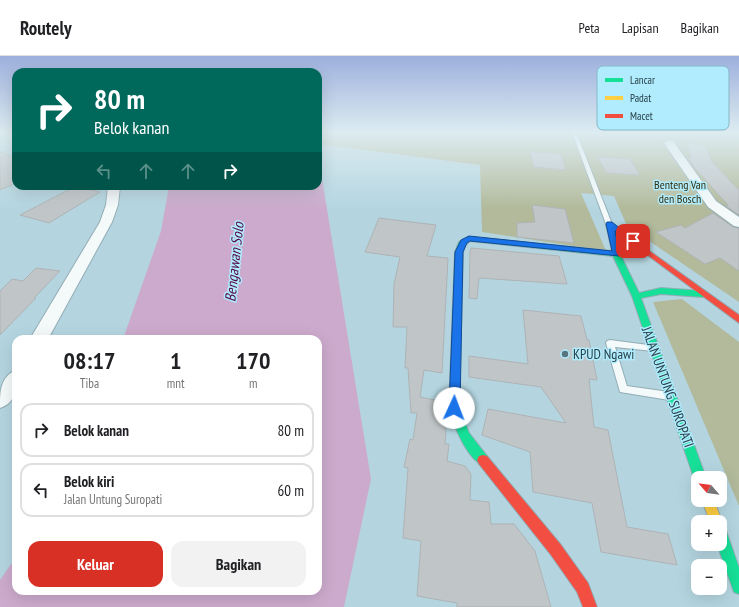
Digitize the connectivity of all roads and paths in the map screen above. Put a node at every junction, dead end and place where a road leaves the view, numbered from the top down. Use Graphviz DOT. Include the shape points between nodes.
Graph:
graph roads {
  1 [pos="584,158"];
  2 [pos="679,158"];
  3 [pos="114,190"];
  4 [pos="739,223"];
  5 [pos="609,224"];
  6 [pos="616,254"];
  7 [pos="704,294"];
  8 [pos="636,296"];
  9 [pos="739,320"];
  10 [pos="41,335"];
  11 [pos="654,348"];
  12 [pos="0,377"];
  13 [pos="12,378"];
  14 [pos="12,384"];
  15 [pos="671,396"];
  16 [pos="0,400"];
  17 [pos="698,471"];
  18 [pos="726,551"];
  19 [pos="739,587"];
  20 [pos="590,607"];
  1 -- 5 [label="lane"];
  2 -- 4 [label="street" via="712,204"];
  3 -- 10 [label="street" via="106,222"];
  5 -- 6 [label="street, JALAN UNTUNG SUROPATI"];
  5 -- 7 [label="street"];
  6 -- 8 [label="street, JALAN UNTUNG SUROPATI"];
  6 -- 20 [label="street" via="469,239 466,239 459,252 454,408 458,425 467,440 556,550 583,588"];
  7 -- 8 [label="street" via="668,290"];
  7 -- 9 [label="street"];
  8 -- 11 [label="street, JALAN UNTUNG SUROPATI"];
  11 -- 15 [label="street, JALAN UNTUNG SUROPATI"];
  11 -- 15 [label="lane" via="610,343 623,389"];
  12 -- 13 [label="street"];
  14 -- 16 [label="street"];
  15 -- 17 [label="street, JALAN UNTUNG SUROPATI"];
  18 -- 19 [label="street"];
}
